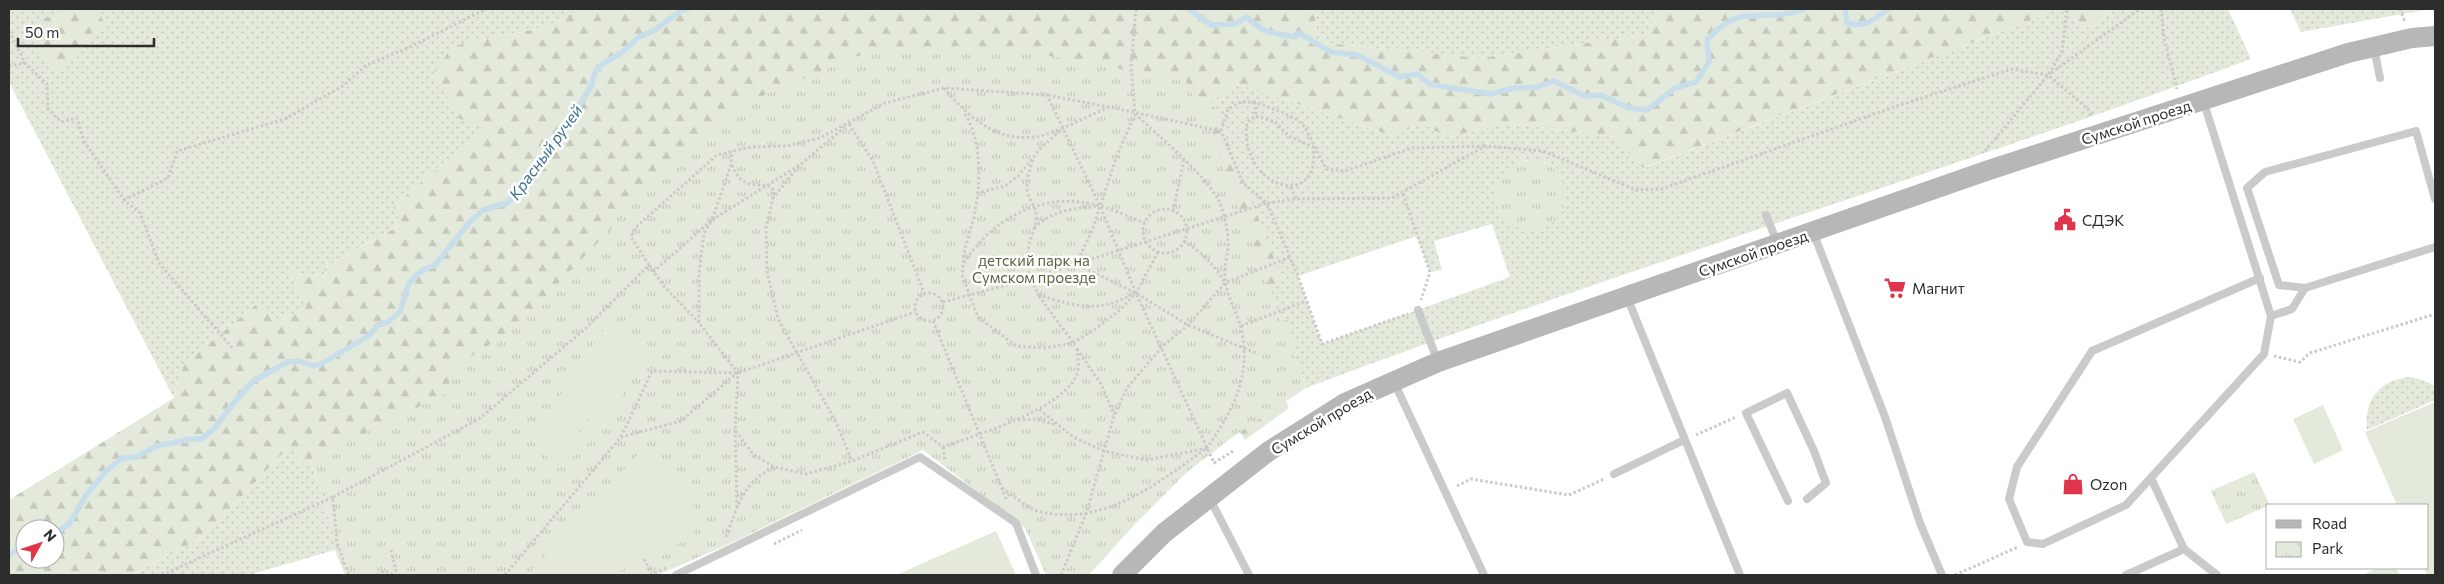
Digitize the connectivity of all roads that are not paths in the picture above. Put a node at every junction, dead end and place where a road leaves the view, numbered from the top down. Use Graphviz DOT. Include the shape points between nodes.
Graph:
graph roads {
  1 [pos="2435,36"];
  2 [pos="2374,46"];
  3 [pos="2380,78"];
  4 [pos="2203,100"];
  5 [pos="2435,199"];
  6 [pos="1766,215"];
  7 [pos="1813,232"];
  8 [pos="1778,244"];
  9 [pos="2435,247"];
  10 [pos="2260,278"];
  11 [pos="2305,288"];
  12 [pos="1627,297"];
  13 [pos="1418,310"];
  14 [pos="2271,316"];
  15 [pos="1438,362"];
  16 [pos="1393,380"];
  17 [pos="1684,440"];
  18 [pos="1614,474"];
  19 [pos="2151,478"];
  20 [pos="1209,497"];
  21 [pos="1807,499"];
  22 [pos="1788,501"];
  23 [pos="2184,549"];
  24 [pos="676,575"];
  25 [pos="1036,575"];
  26 [pos="1122,575"];
  27 [pos="1249,575"];
  28 [pos="1484,575"];
  29 [pos="1740,575"];
  30 [pos="1942,575"];
  31 [pos="2126,575"];
  32 [pos="2217,575"];
  1 -- 2 [label="street, Сумской проезд"];
  2 -- 3 [label="lane"];
  2 -- 4 [label="street, Сумской проезд"];
  4 -- 7 [label="street, Сумской проезд"];
  4 -- 10 [label="lane"];
  5 -- 11 [label="lane" via="2416,131 2265,172 2248,188 2279,285"];
  6 -- 8 [label="lane"];
  7 -- 8 [label="street, Сумской проезд"];
  7 -- 30 [label="lane"];
  8 -- 12 [label="street, Сумской проезд"];
  9 -- 11 [label="lane"];
  10 -- 14 [label="lane"];
  10 -- 19 [label="lane" via="2092,351 2017,467 2009,499 2027,542 2043,544 2126,505"];
  11 -- 14 [label="lane" via="2292,309"];
  12 -- 15 [label="street, Сумской проезд"];
  12 -- 17 [label="lane"];
  13 -- 15 [label="lane"];
  14 -- 19 [label="lane" via="2264,354"];
  15 -- 16 [label="street, Сумской проезд"];
  16 -- 20 [label="street, Сумской проезд" via="1345,403 1269,452"];
  16 -- 28 [label="lane"];
  17 -- 18 [label="lane"];
  17 -- 29 [label="lane"];
  19 -- 23 [label="lane"];
  20 -- 26 [label="street, Сумской проезд" via="1164,533"];
  20 -- 27 [label="lane"];
  21 -- 22 [label="lane" via="1826,483 1787,393 1746,413"];
  23 -- 31 [label="lane"];
  23 -- 32 [label="lane"];
  24 -- 25 [label="lane" via="920,457 1016,523"];
}
